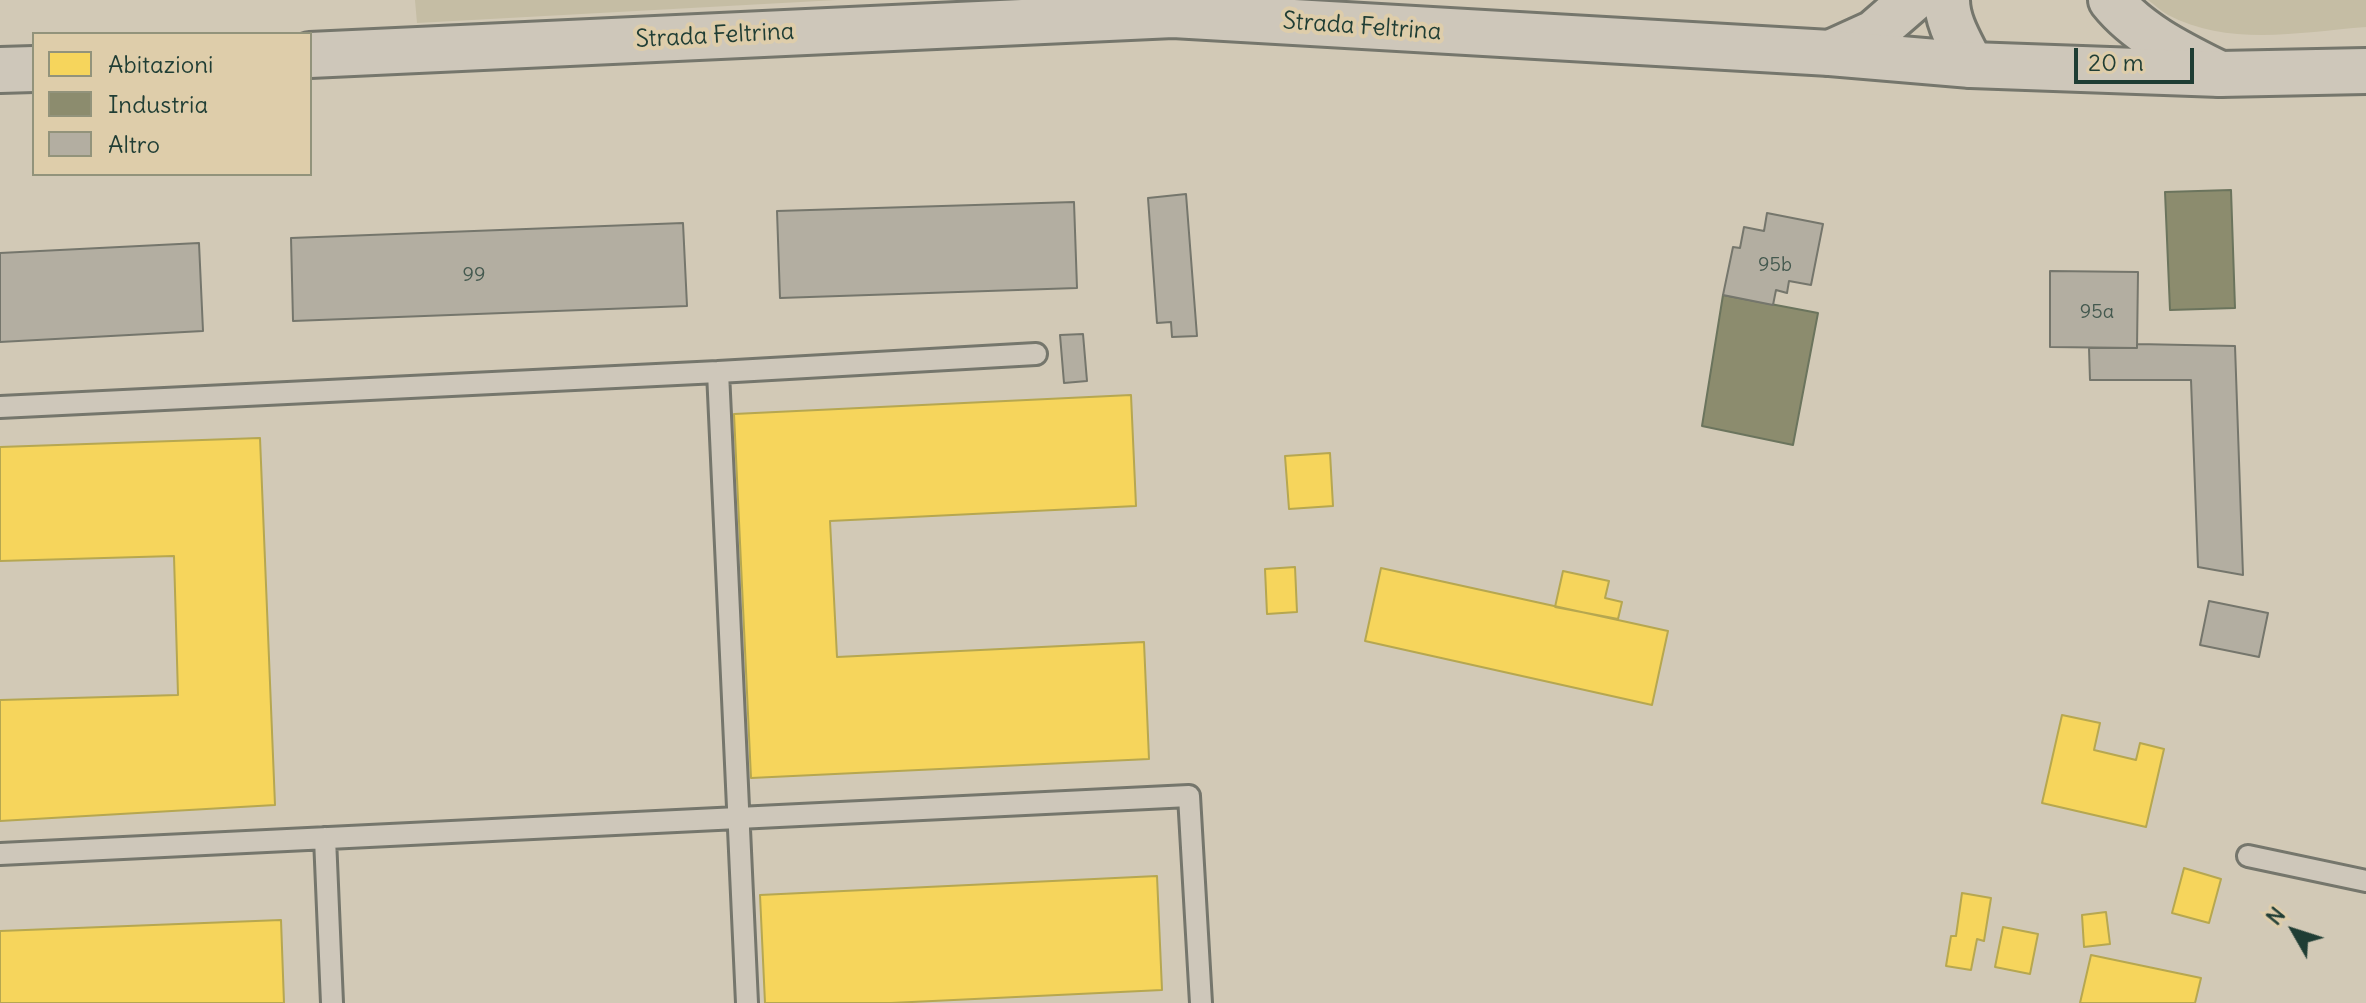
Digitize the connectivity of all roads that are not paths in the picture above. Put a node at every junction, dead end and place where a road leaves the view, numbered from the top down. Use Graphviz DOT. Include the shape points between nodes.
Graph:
graph roads {
  1 [pos="1912,0"];
  2 [pos="1947,0"];
  3 [pos="2111,0"];
  4 [pos="1830,53"];
  5 [pos="312,55"];
  6 [pos="1971,65"];
  7 [pos="32,69"];
  8 [pos="0,70"];
  9 [pos="2366,71"];
  10 [pos="2220,74"];
  11 [pos="1036,354"];
  12 [pos="718,372"];
  13 [pos="0,407"];
  14 [pos="738,818"];
  15 [pos="325,838"];
  16 [pos="0,854"];
  17 [pos="2248,856"];
  18 [pos="2366,881"];
  19 [pos="332,1003"];
  20 [pos="747,1003"];
  21 [pos="1201,1003"];
  1 -- 4 [label="main road" via="1874,33"];
  2 -- 6 [label="main road"];
  3 -- 10 [label="main road" via="2146,32"];
  4 -- 5 [label="main road, Strada Feltrina" via="1173,15"];
  4 -- 6 [label="main road, Strada Feltrina"];
  6 -- 10 [label="main road, Strada Feltrina"];
  7 -- 8 [label="main road"];
  9 -- 10 [label="main road, Strada Feltrina"];
  11 -- 12 [label="lane"];
  12 -- 13 [label="lane"];
  12 -- 14 [label="lane"];
  14 -- 15 [label="lane"];
  14 -- 20 [label="lane"];
  14 -- 21 [label="lane" via="1189,796"];
  15 -- 16 [label="lane"];
  15 -- 19 [label="lane"];
  17 -- 18 [label="lane"];
}
